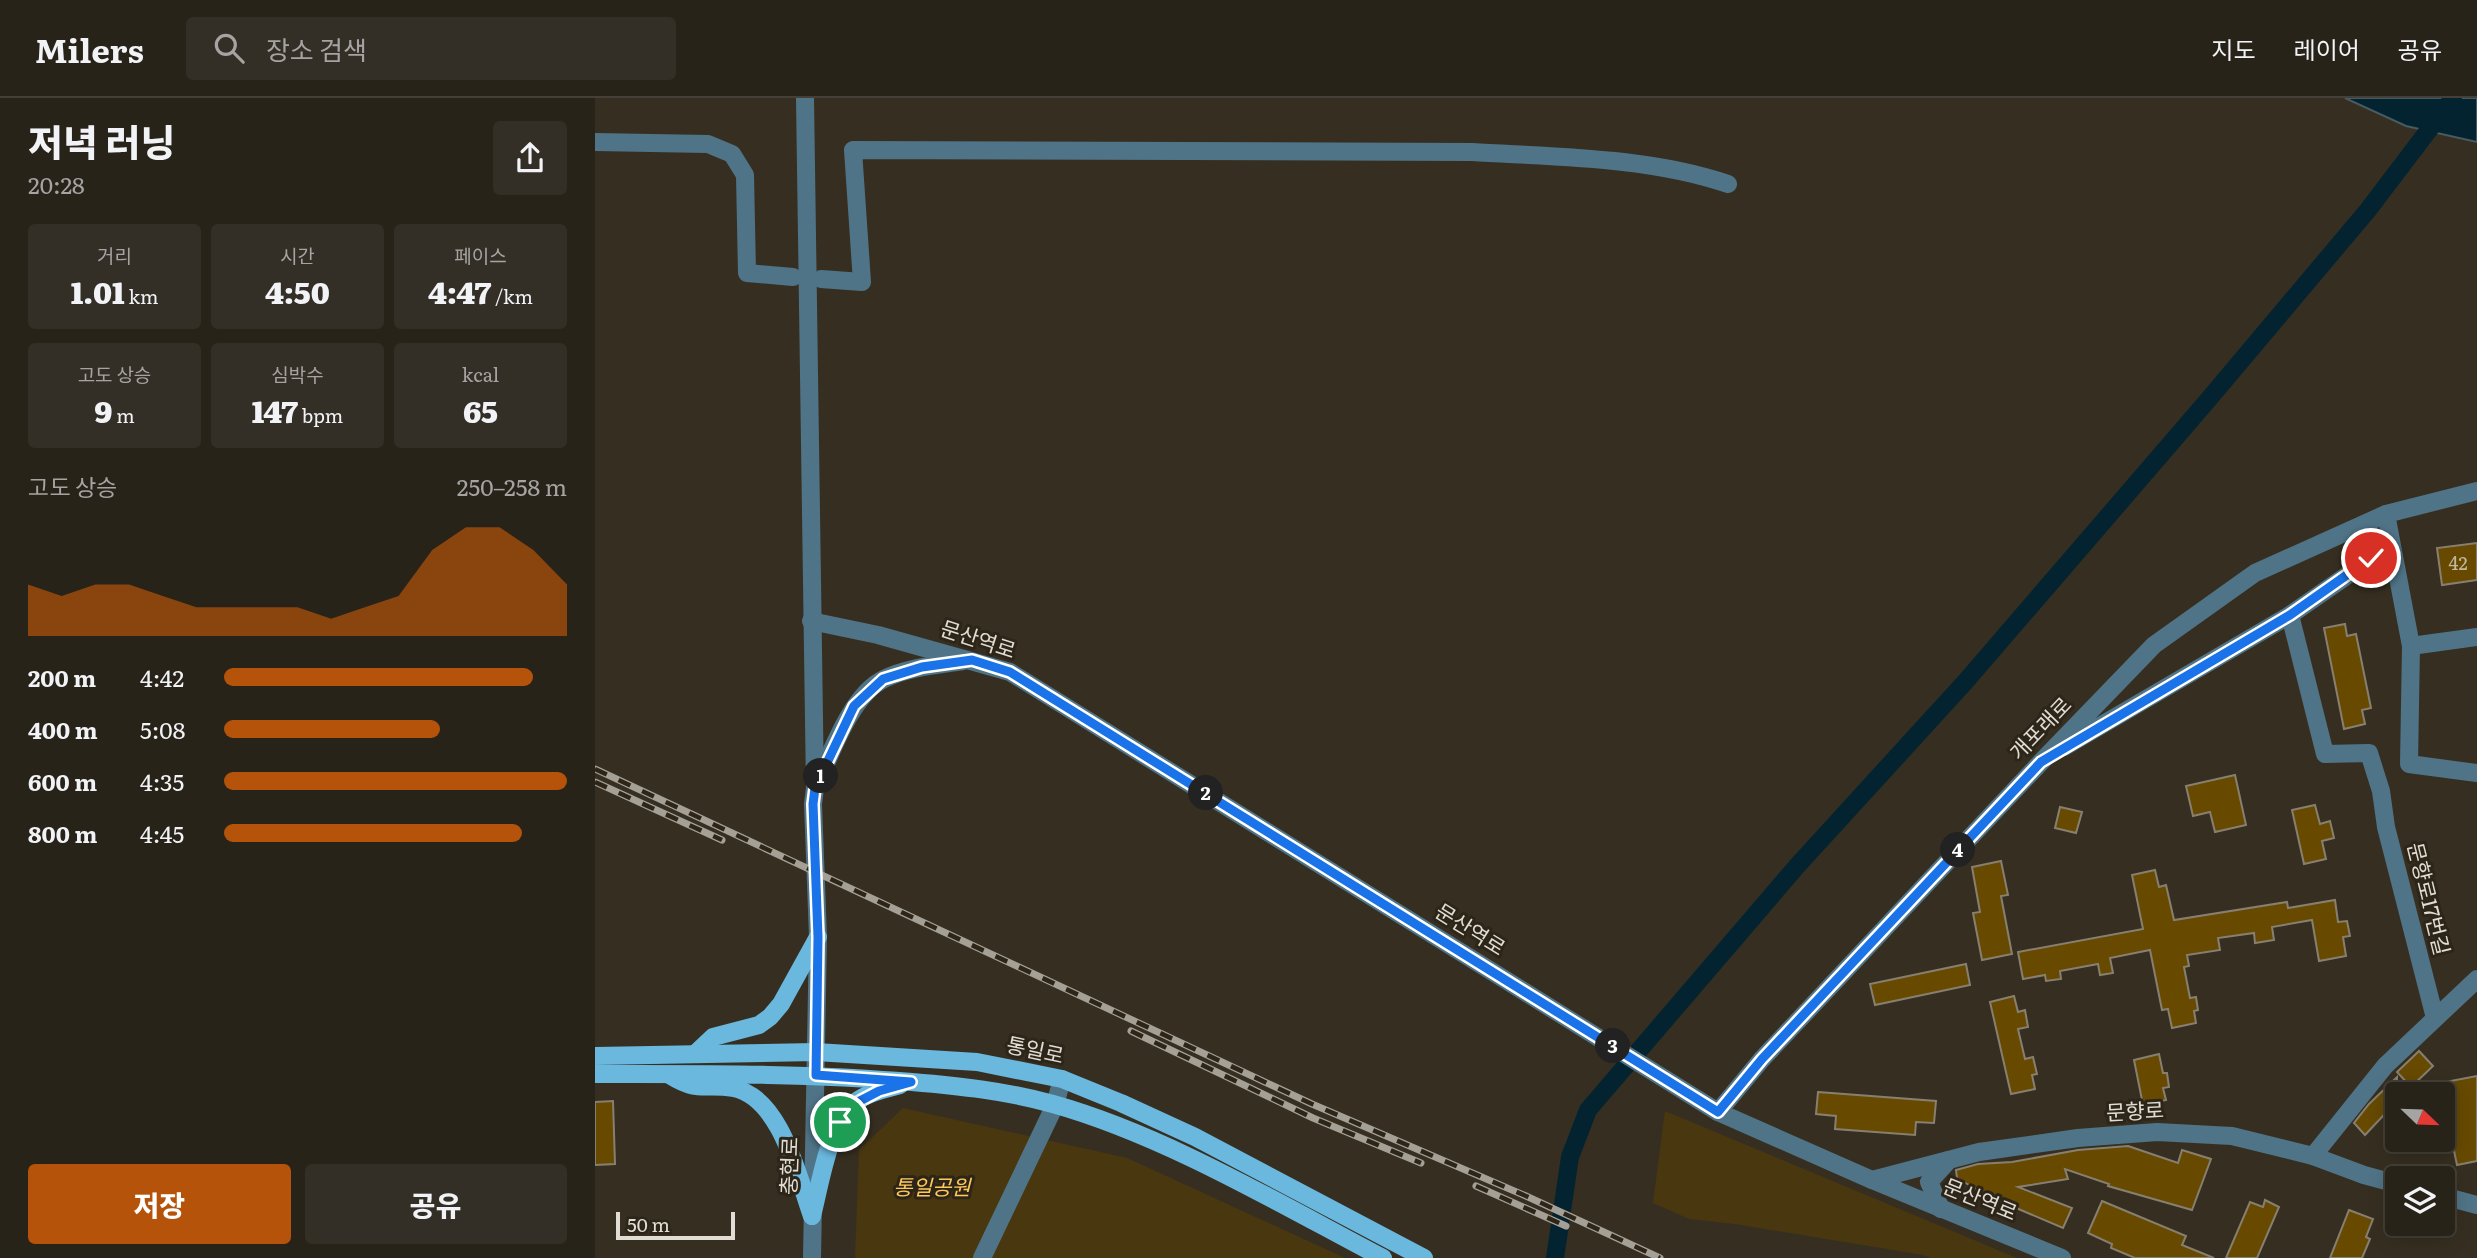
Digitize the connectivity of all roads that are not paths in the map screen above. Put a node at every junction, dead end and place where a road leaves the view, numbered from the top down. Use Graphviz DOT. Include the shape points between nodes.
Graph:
graph roads {
  1 [pos="805,98"];
  2 [pos="595,142"];
  3 [pos="1728,184"];
  4 [pos="793,277"];
  5 [pos="821,279"];
  6 [pos="2477,491"];
  7 [pos="2386,514"];
  8 [pos="2391,545"];
  9 [pos="2290,615"];
  10 [pos="811,621"];
  11 [pos="2477,637"];
  12 [pos="2411,646"];
  13 [pos="972,660"];
  14 [pos="2041,762"];
  15 [pos="2477,773"];
  16 [pos="815,788"];
  17 [pos="818,937"];
  18 [pos="2477,979"];
  19 [pos="2435,1018"];
  20 [pos="816,1052"];
  21 [pos="696,1053"];
  22 [pos="595,1056"];
  23 [pos="595,1074"];
  24 [pos="668,1074"];
  25 [pos="816,1075"];
  26 [pos="1062,1079"];
  27 [pos="911,1082"];
  28 [pos="1055,1104"];
  29 [pos="1718,1112"];
  30 [pos="2313,1156"];
  31 [pos="1949,1160"];
  32 [pos="1872,1180"];
  33 [pos="2385,1181"];
  34 [pos="2455,1199"];
  35 [pos="2477,1205"];
  36 [pos="1941,1209"];
  37 [pos="812,1216"];
  38 [pos="812,1258"];
  39 [pos="982,1258"];
  40 [pos="1383,1258"];
  41 [pos="1424,1258"];
  42 [pos="2062,1258"];
  1 -- 10 [label="street"];
  2 -- 4 [label="street" via="708,144 732,153 744,175 747,273"];
  3 -- 5 [label="street" via="1659,167 1472,152 853,150 862,282"];
  6 -- 7 [label="street, 개포래로"];
  7 -- 8 [label="street"];
  7 -- 14 [label="street, 개포래로" via="2255,573 2154,645"];
  8 -- 9 [label="street"];
  8 -- 12 [label="street"];
  9 -- 14 [label="street"];
  9 -- 19 [label="street, 문향로17번길" via="2325,754 2369,753"];
  10 -- 13 [label="street, 문산역로"];
  10 -- 16 [label="street"];
  11 -- 12 [label="street"];
  12 -- 15 [label="street" via="2409,764"];
  13 -- 16 [label="street" via="922,667 883,679 854,706"];
  13 -- 29 [label="street, 문산역로" via="1010,672"];
  14 -- 29 [label="street, 개포래로" via="1762,1059"];
  16 -- 17 [label="street"];
  17 -- 20 [label="street"];
  17 -- 21 [label="main road" via="770,1017 759,1026 713,1037"];
  18 -- 19 [label="street"];
  19 -- 30 [label="street" via="2385,1066"];
  20 -- 21 [label="main road, 통일로"];
  20 -- 25 [label="street"];
  20 -- 26 [label="main road, 통일로" via="977,1062"];
  21 -- 22 [label="main road, 통일로"];
  23 -- 24 [label="main road"];
  24 -- 25 [label="main road"];
  24 -- 37 [label="main road" via="688,1086 735,1088 770,1114 784,1138"];
  25 -- 27 [label="main road"];
  25 -- 37 [label="street, 충현로"];
  26 -- 28 [label="street"];
  26 -- 41 [label="main road, 통일로" via="1195,1138"];
  27 -- 28 [label="main road"];
  27 -- 37 [label="main road" via="854,1104 840,1122"];
  28 -- 39 [label="street"];
  28 -- 40 [label="main road" via="1170,1149"];
  29 -- 32 [label="street, 문산역로"];
  30 -- 31 [label="street, 문향로" via="2232,1136 2157,1132 2078,1138"];
  30 -- 33 [label="street, 문향로"];
  31 -- 32 [label="street, 문향로"];
  31 -- 36 [label="street" via="1929,1182"];
  32 -- 36 [label="street, 문산역로"];
  34 -- 35 [label="street"];
  36 -- 42 [label="street, 문산역로"];
  37 -- 38 [label="street, 충현로"];
}
